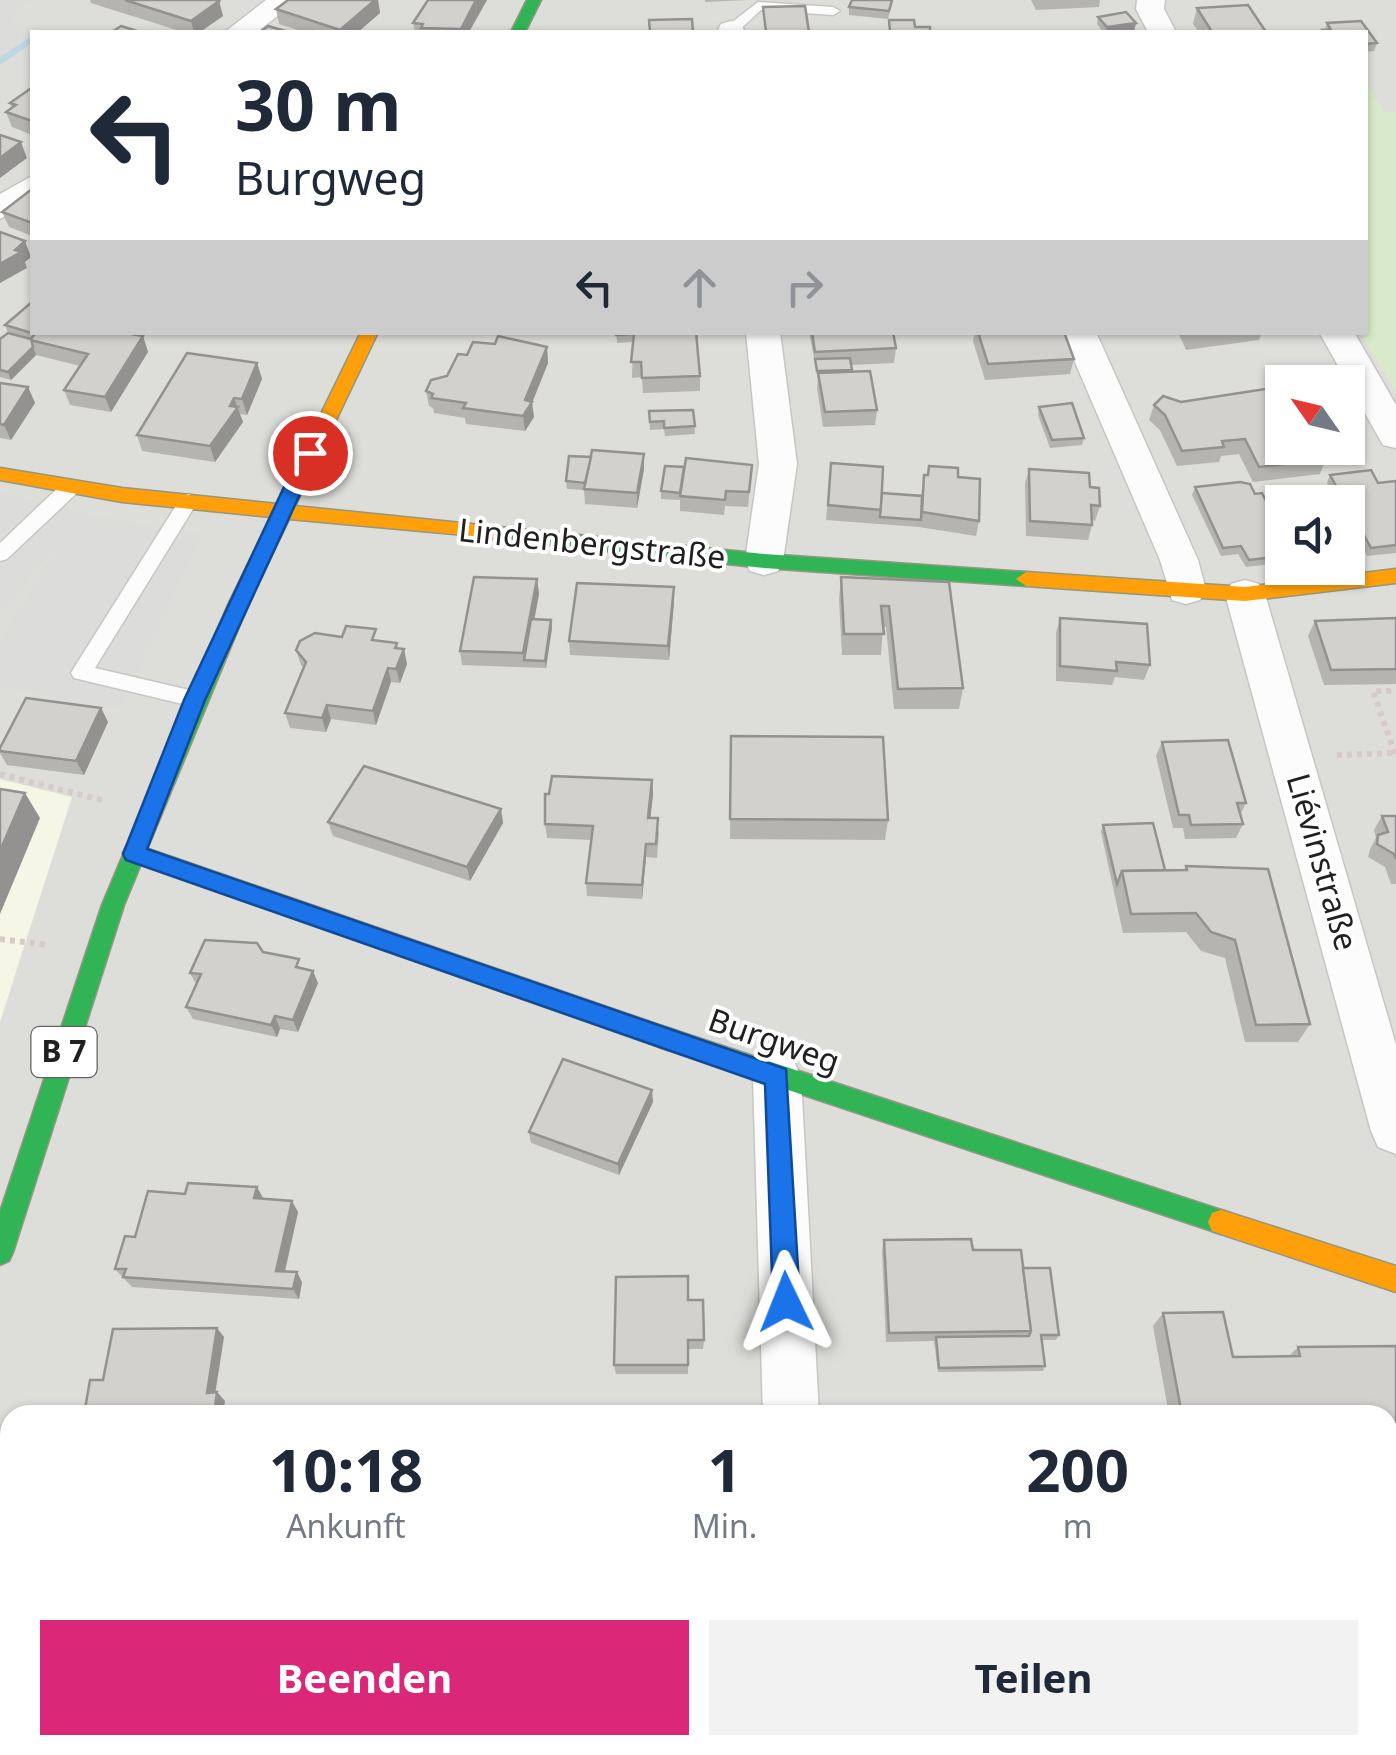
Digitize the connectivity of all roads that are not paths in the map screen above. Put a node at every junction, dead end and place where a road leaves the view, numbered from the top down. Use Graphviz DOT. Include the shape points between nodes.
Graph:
graph roads {
  1 [pos="284,0"];
  2 [pos="534,0"];
  3 [pos="1152,0"];
  4 [pos="834,11"];
  5 [pos="242,30"];
  6 [pos="519,30"];
  7 [pos="733,30"];
  8 [pos="1161,30"];
  9 [pos="30,186"];
  10 [pos="0,209"];
  11 [pos="369,335"];
  12 [pos="764,335"];
  13 [pos="1080,335"];
  14 [pos="1338,335"];
  15 [pos="1396,436"];
  16 [pos="0,474"];
  17 [pos="72,486"];
  18 [pos="188,502"];
  19 [pos="281,512"];
  20 [pos="0,554"];
  21 [pos="764,561"];
  22 [pos="1393,583"];
  23 [pos="1186,590"];
  24 [pos="1245,594"];
  25 [pos="195,700"];
  26 [pos="134,854"];
  27 [pos="777,1077"];
  28 [pos="1396,1131"];
  29 [pos="0,1252"];
  30 [pos="1396,1279"];
  31 [pos="791,1405"];
  1 -- 5 [label="street"];
  2 -- 6 [label="street"];
  3 -- 8 [label="street"];
  4 -- 7 [label="lane" via="758,6"];
  9 -- 10 [label="street"];
  11 -- 19 [label="street, B 7"];
  12 -- 21 [label="street" via="778,464"];
  13 -- 23 [label="street" via="1179,560"];
  14 -- 15 [label="street"];
  16 -- 17 [label="street, Lindenbergstraße"];
  17 -- 18 [label="street, Lindenbergstraße"];
  17 -- 20 [label="lane"];
  18 -- 19 [label="street, Lindenbergstraße"];
  18 -- 25 [label="lane" via="81,674"];
  19 -- 21 [label="street, Lindenbergstraße"];
  19 -- 25 [label="street, B 7"];
  21 -- 23 [label="street, Lindenbergstraße"];
  22 -- 24 [label="street, Lindenbergstraße"];
  23 -- 24 [label="street, Lindenbergstraße"];
  24 -- 28 [label="street, Liévinstraße"];
  25 -- 26 [label="street, B 7"];
  26 -- 27 [label="street, Burgweg"];
  26 -- 29 [label="street, B 7"];
  27 -- 30 [label="street, Burgweg"];
  27 -- 31 [label="street"];
}
